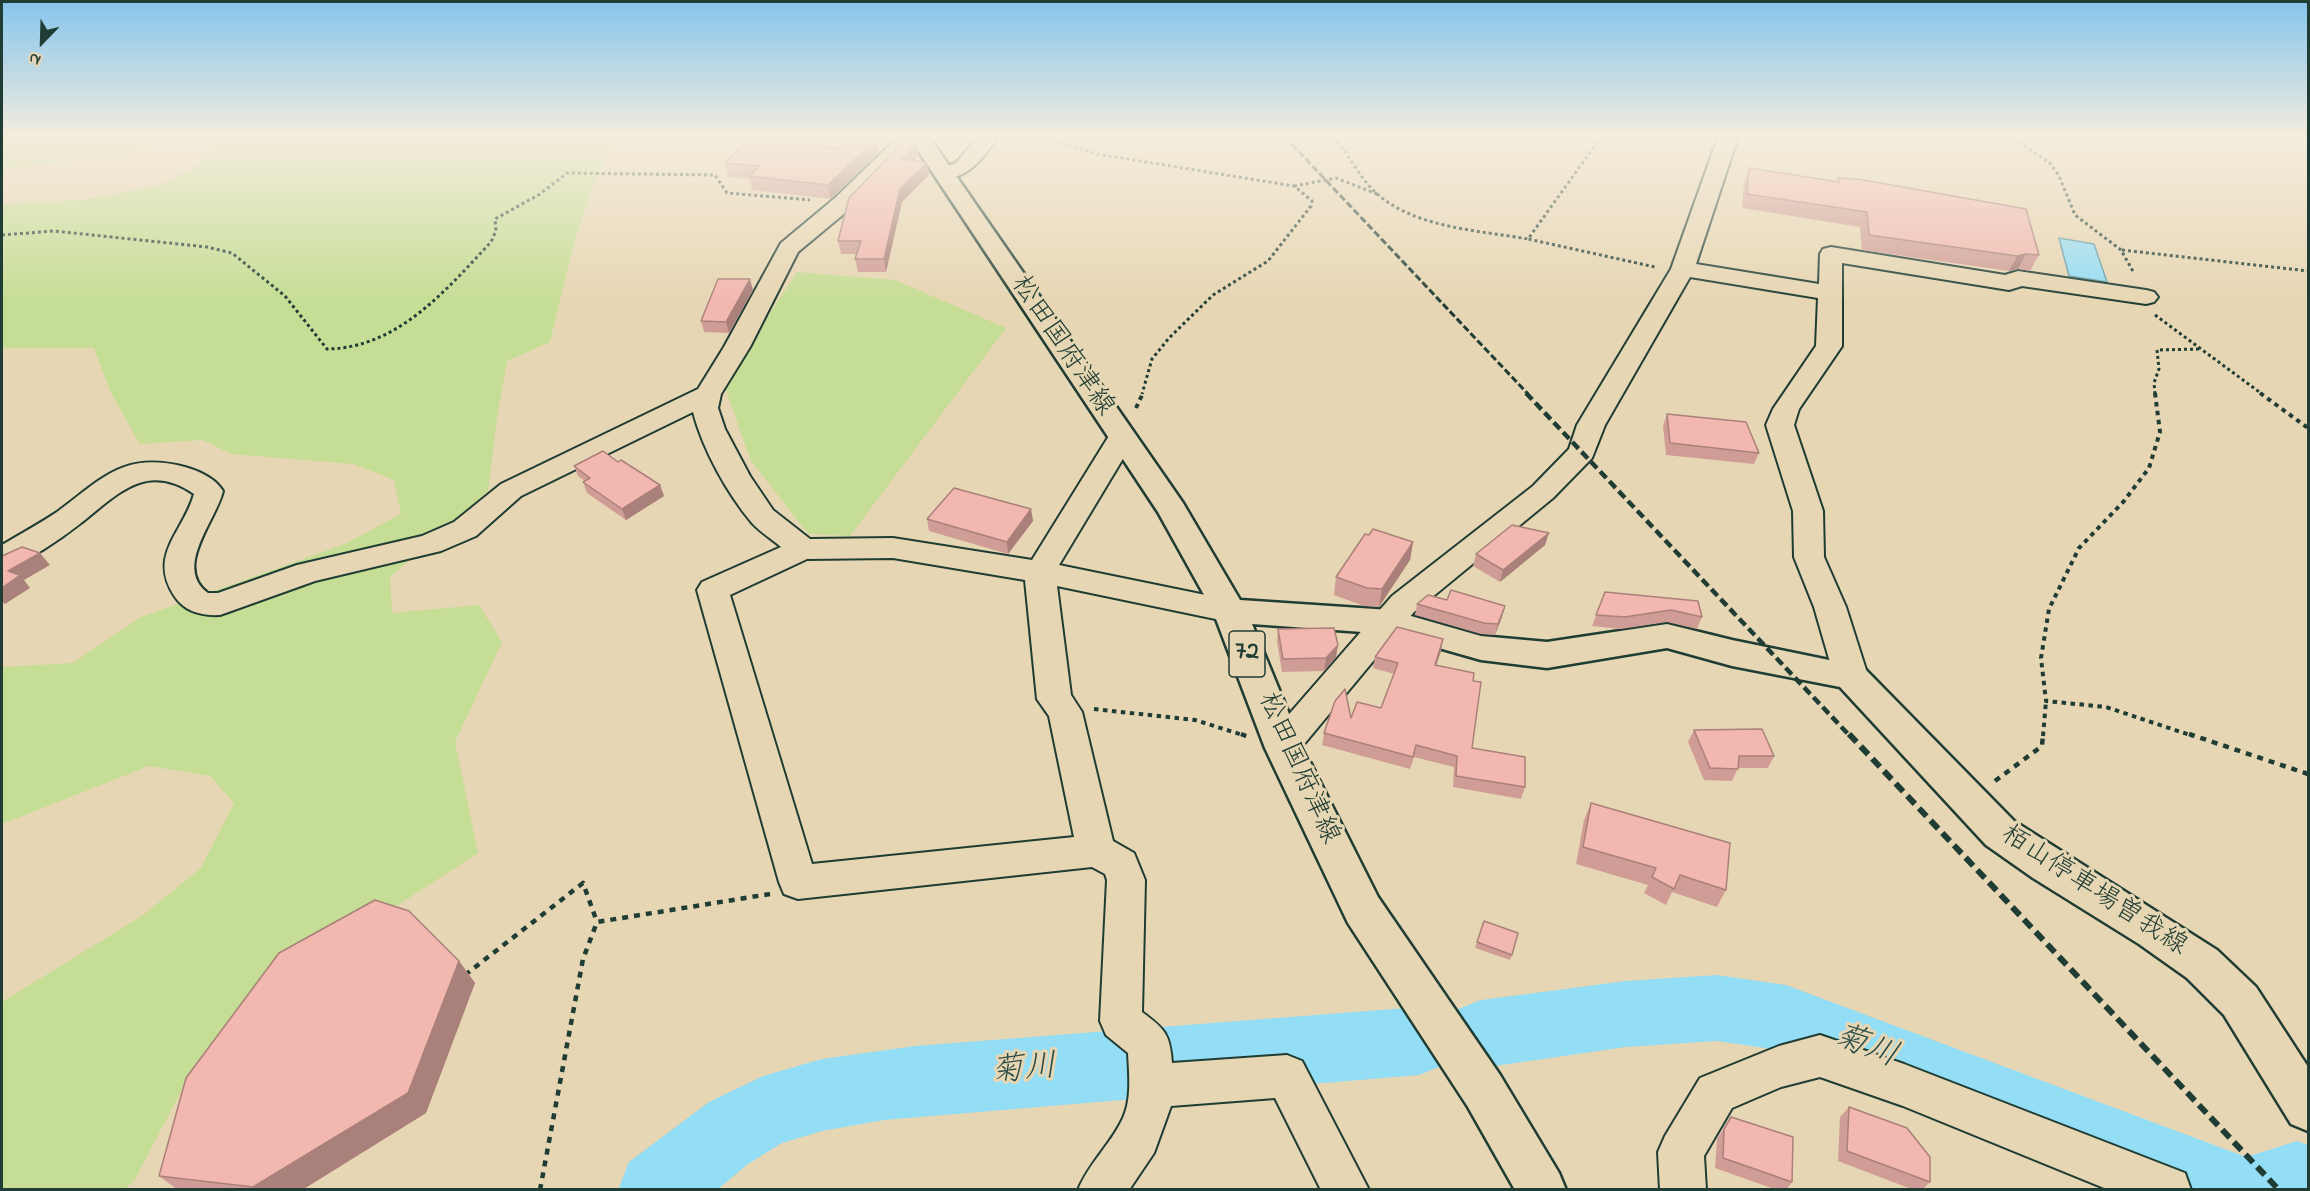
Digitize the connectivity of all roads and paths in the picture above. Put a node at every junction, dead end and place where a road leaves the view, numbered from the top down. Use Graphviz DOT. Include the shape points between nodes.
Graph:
graph roads {
  1 [pos="542,193"];
  2 [pos="726,193"];
  3 [pos="853,193"];
  4 [pos="957,193"];
  5 [pos="1302,193"];
  6 [pos="1373,193"];
  7 [pos="1561,193"];
  8 [pos="1709,193"];
  9 [pos="1377,194"];
  10 [pos="843,203"];
  11 [pos="2,235"];
  12 [pos="1528,239"];
  13 [pos="2121,250"];
  14 [pos="1681,271"];
  15 [pos="2308,271"];
  16 [pos="1828,293"];
  17 [pos="2146,297"];
  18 [pos="2199,349"];
  19 [pos="708,394"];
  20 [pos="1119,432"];
  21 [pos="803,549"];
  22 [pos="2,559"];
  23 [pos="1040,572"];
  24 [pos="1230,611"];
  25 [pos="1390,622"];
  26 [pos="1851,676"];
  27 [pos="2046,701"];
  28 [pos="1065,712"];
  29 [pos="1283,747"];
  30 [pos="2308,774"];
  31 [pos="1968,802"];
  32 [pos="1096,851"];
  33 [pos="798,882"];
  34 [pos="597,922"];
  35 [pos="454,982"];
  36 [pos="1151,1086"];
  37 [pos="2308,1108"];
  38 [pos="2105,1176"];
  39 [pos="540,1190"];
  40 [pos="1101,1190"];
  41 [pos="1346,1190"];
  42 [pos="1542,1190"];
  43 [pos="1683,1190"];
  44 [pos="2168,1190"];
  1 -- 11 [label="path" via="495,219 496,231 491,242 436,297 402,324 357,349 341,351 327,349 285,296 232,253 54,231"];
  2 -- 10 [label="path"];
  3 -- 10 [label="street"];
  4 -- 20 [label="main road, 松田国府津線 / 72"];
  5 -- 20 [label="path" via="1312,201 1311,206 1268,261 1213,295 1152,359 1140,402"];
  6 -- 9 [label="path"];
  7 -- 12 [label="path"];
  8 -- 14 [label="street"];
  9 -- 12 [label="path" via="1420,217"];
  10 -- 19 [label="street" via="789,248"];
  12 -- 14 [label="path"];
  13 -- 15 [label="path"];
  14 -- 16 [label="street"];
  14 -- 25 [label="street" via="1591,425 1582,452 1543,492 1403,604"];
  16 -- 17 [label="street" via="1831,254 2009,283 2018,278"];
  16 -- 26 [label="street" via="1828,346 1786,409 1780,425 1808,511 1809,557 1830,607"];
  18 -- 27 [label="path" via="2157,350 2159,369 2154,383 2160,432 2149,468 2079,548 2049,609 2041,658"];
  19 -- 21 [label="street" via="705,408 711,429 736,477 763,517"];
  19 -- 22 [label="street" via="511,490 465,529 430,544 308,572 220,604 194,601 180,582 179,565 188,534 207,507 209,491 196,481 166,470 117,481 66,520"];
  20 -- 23 [label="street"];
  20 -- 24 [label="main road, 松田国府津線 / 72" via="1172,510"];
  21 -- 23 [label="street" via="893,548"];
  21 -- 33 [label="street" via="713,590"];
  23 -- 24 [label="street"];
  23 -- 28 [label="street" via="1054,699"];
  24 -- 25 [label="main road"];
  24 -- 29 [label="main road, 松田国府津線 / 72"];
  25 -- 26 [label="main road" via="1480,648 1547,655 1667,636"];
  25 -- 29 [label="street"];
  26 -- 31 [label="main road, 栢山停車場曽我線"];
  27 -- 30 [label="path" via="2106,707"];
  27 -- 31 [label="path" via="2042,746"];
  28 -- 29 [label="path" via="1101,708 1195,720"];
  28 -- 32 [label="street"];
  29 -- 42 [label="main road, 松田国府津線 / 72" via="1363,910 1484,1091"];
  31 -- 37 [label="main road, 栢山停車場曽我線" via="2000,833 2047,866 2202,964 2240,1001"];
  32 -- 33 [label="street"];
  32 -- 36 [label="street" via="1120,864 1126,880 1121,1021 1149,1043"];
  33 -- 34 [label="path" via="774,893"];
  34 -- 35 [label="path" via="583,883"];
  34 -- 39 [label="path" via="583,959"];
  36 -- 40 [label="street" via="1147,1117"];
  36 -- 41 [label="street" via="1287,1076"];
  38 -- 43 [label="street" via="1904,1085 1820,1056 1779,1067 1716,1093 1681,1152"];
  38 -- 44 [label="street"];
}
